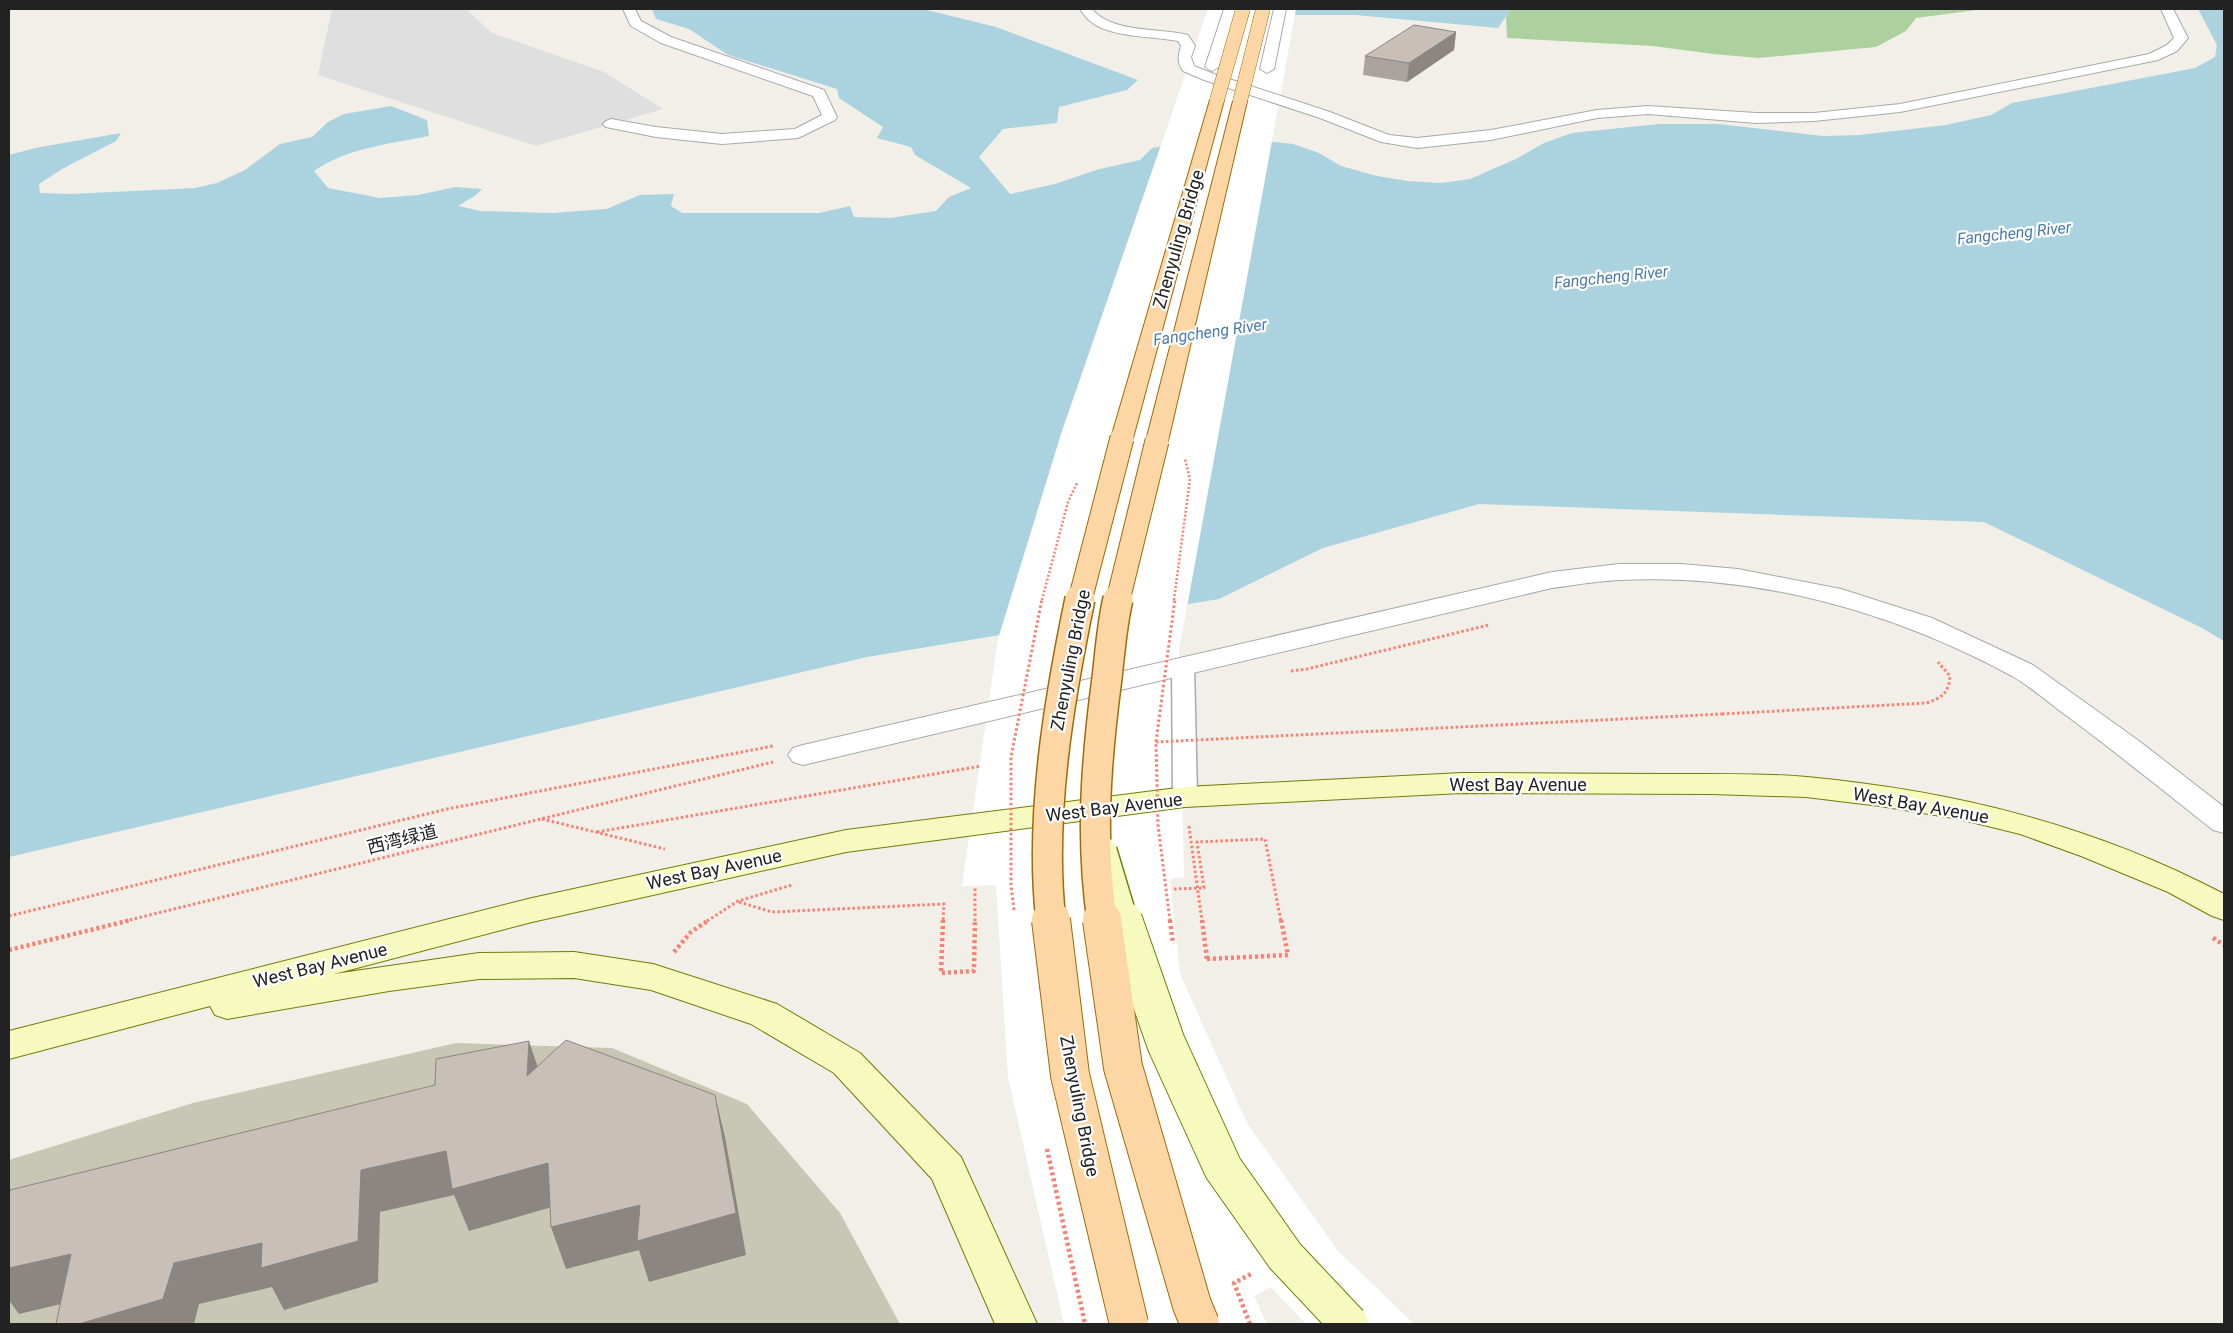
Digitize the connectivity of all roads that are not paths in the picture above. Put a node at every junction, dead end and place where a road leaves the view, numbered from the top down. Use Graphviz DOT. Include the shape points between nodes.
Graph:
graph roads {
  1 [pos="629,9"];
  2 [pos="1086,9"];
  3 [pos="1230,9"];
  4 [pos="1243,9"];
  5 [pos="1263,9"];
  6 [pos="1280,9"];
  7 [pos="2167,9"];
  8 [pos="1212,67"];
  9 [pos="1267,69"];
  10 [pos="611,124"];
  11 [pos="1183,666"];
  12 [pos="792,750"];
  13 [pos="1191,814"];
  14 [pos="2224,823"];
  15 [pos="1094,826"];
  16 [pos="2224,908"];
  17 [pos="20,1042"];
  18 [pos="1016,1324"];
  19 [pos="1129,1324"];
  20 [pos="1200,1324"];
  21 [pos="1349,1324"];
  1 -- 10 [label="street" via="636,23 666,40 820,93 830,118 798,133 722,139"];
  2 -- 7 [label="street" via="1095,20 1112,27 1183,38 1188,46 1184,57 1188,68 1209,77 1386,139 1417,143 1491,135 1598,114 1648,110 1756,118 1814,117 1900,108 2153,57 2172,48 2181,38"];
  3 -- 8 [label="street"];
  4 -- 19 [label="main road, Zhenyuling Bridge, bridge" via="1122,438 1080,600 1053,753 1047,884 1070,1075"];
  5 -- 15 [label="main road, Zhenyuling Bridge, bridge" via="1117,602 1097,755"];
  6 -- 9 [label="street"];
  11 -- 12 [label="street"];
  11 -- 13 [label="lane"];
  11 -- 14 [label="street" via="1552,580 1619,572 1738,576 1832,594 1923,624 2023,671 2129,748"];
  13 -- 16 [label="main road, West Bay Avenue" via="1462,783 1711,784 1806,788 1959,809 2028,825 2179,884"];
  13 -- 17 [label="main road, West Bay Avenue" via="846,841 532,910"];
  15 -- 20 [label="main road, Zhenyuling Bridge, bridge" via="1096,882 1123,1067"];
  15 -- 21 [label="main road, bridge" via="1128,937 1166,1043 1223,1168 1285,1256"];
  17 -- 18 [label="main road" via="389,978 479,966 574,965 653,977 764,1014 847,1062 948,1169"];
}
